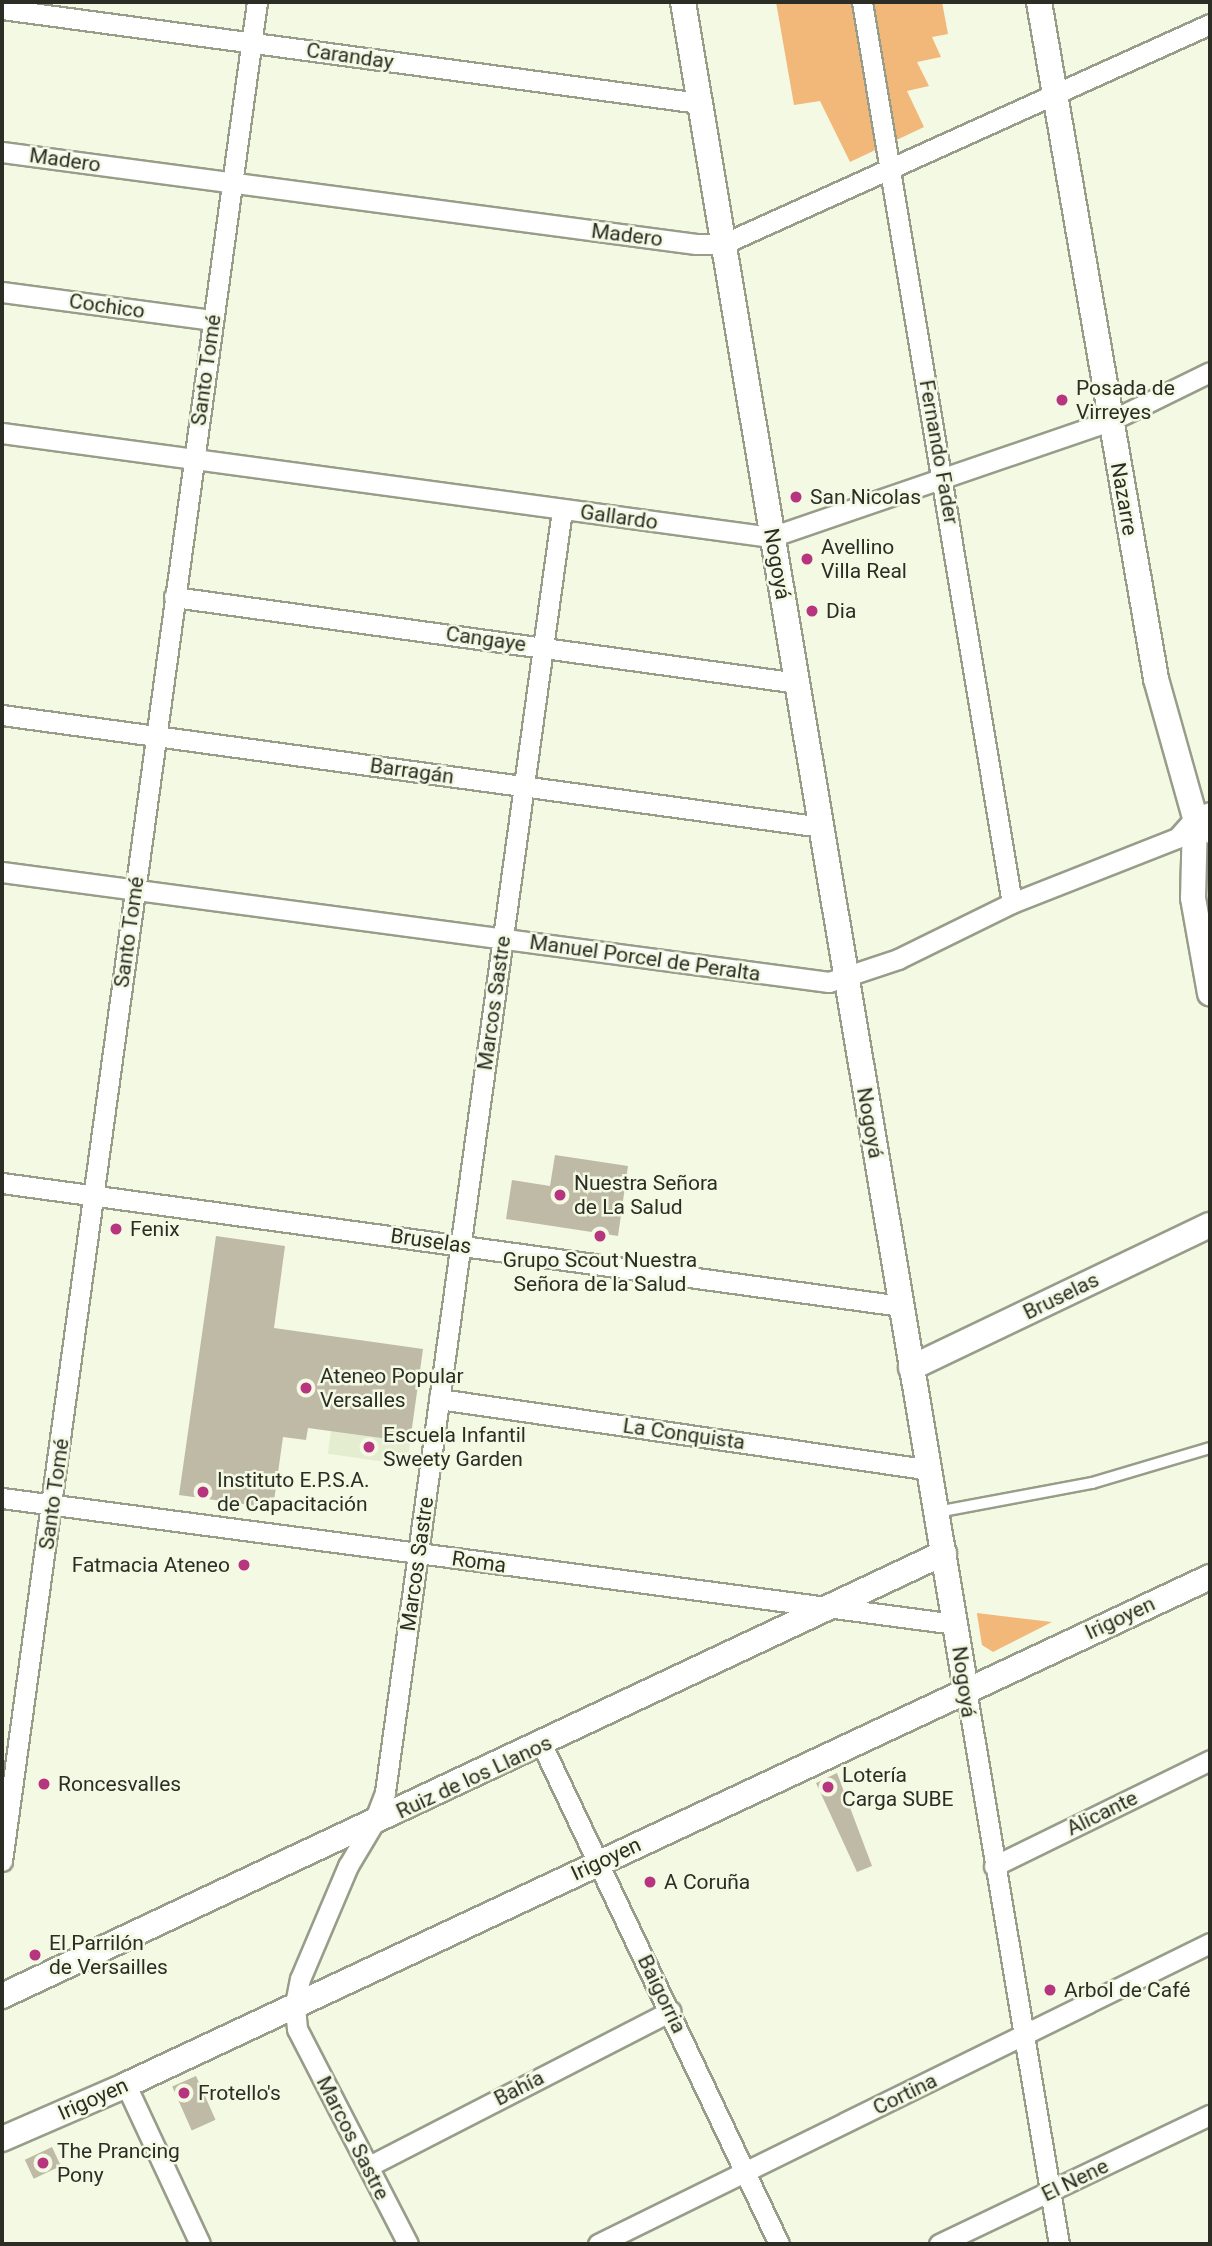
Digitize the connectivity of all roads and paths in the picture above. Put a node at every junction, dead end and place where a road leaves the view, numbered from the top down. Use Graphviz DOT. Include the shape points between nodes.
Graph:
graph roads {
  1 [pos="257,2"];
  2 [pos="683,2"];
  3 [pos="862,2"];
  4 [pos="1040,2"];
  5 [pos="2,9"];
  6 [pos="1210,24"];
  7 [pos="252,43"];
  8 [pos="1053,93"];
  9 [pos="699,103"];
  10 [pos="2,152"];
  11 [pos="892,170"];
  12 [pos="232,183"];
  13 [pos="723,244"];
  14 [pos="2,292"];
  15 [pos="213,320"];
  16 [pos="1210,372"];
  17 [pos="1110,421"];
  18 [pos="2,433"];
  19 [pos="193,460"];
  20 [pos="944,478"];
  21 [pos="562,510"];
  22 [pos="771,537"];
  23 [pos="174,597"];
  24 [pos="542,647"];
  25 [pos="797,683"];
  26 [pos="2,715"];
  27 [pos="154,737"];
  28 [pos="524,786"];
  29 [pos="1205,821"];
  30 [pos="822,827"];
  31 [pos="2,872"];
  32 [pos="135,891"];
  33 [pos="1012,903"];
  34 [pos="503,939"];
  35 [pos="845,980"];
  36 [pos="1210,993"];
  37 [pos="2,1183"];
  38 [pos="94,1196"];
  39 [pos="1210,1225"];
  40 [pos="461,1245"];
  41 [pos="901,1306"];
  42 [pos="911,1368"];
  43 [pos="439,1399"];
  44 [pos="1210,1448"];
  45 [pos="929,1470"];
  46 [pos="2,1498"];
  47 [pos="53,1505"];
  48 [pos="936,1512"];
  49 [pos="944,1553"];
  50 [pos="418,1554"];
  51 [pos="1210,1577"];
  52 [pos="831,1608"];
  53 [pos="955,1624"];
  54 [pos="966,1689"];
  55 [pos="542,1745"];
  56 [pos="1210,1760"];
  57 [pos="5,1813"];
  58 [pos="373,1824"];
  59 [pos="2,1861"];
  60 [pos="599,1862"];
  61 [pos="994,1866"];
  62 [pos="1210,1943"];
  63 [pos="2,1996"];
  64 [pos="295,2004"];
  65 [pos="670,2011"];
  66 [pos="1024,2036"];
  67 [pos="126,2085"];
  68 [pos="1210,2115"];
  69 [pos="2,2139"];
  70 [pos="369,2166"];
  71 [pos="746,2172"];
  72 [pos="1049,2193"];
  73 [pos="200,2244"];
  74 [pos="408,2244"];
  75 [pos="598,2244"];
  76 [pos="779,2244"];
  77 [pos="939,2244"];
  78 [pos="1059,2244"];
  1 -- 7 [label="street, Santo Tomé"];
  2 -- 9 [label="street, Nogoyá"];
  3 -- 11 [label="street, Fernando Fader"];
  4 -- 8 [label="street, Nazarre"];
  5 -- 7 [label="street, Caranday"];
  6 -- 8 [label="street, Madero"];
  7 -- 9 [label="street, Caranday"];
  7 -- 12 [label="street, Santo Tomé"];
  8 -- 11 [label="street, Madero"];
  8 -- 17 [label="street, Nazarre"];
  9 -- 13 [label="street, Nogoyá"];
  10 -- 12 [label="street, Madero"];
  11 -- 13 [label="street, Madero"];
  11 -- 20 [label="street, Fernando Fader"];
  12 -- 13 [label="street, Madero"];
  12 -- 15 [label="street, Santo Tomé"];
  13 -- 22 [label="street, Nogoyá"];
  14 -- 15 [label="street, Cochico"];
  15 -- 19 [label="street, Santo Tomé"];
  16 -- 17 [label="street, Gallardo"];
  17 -- 20 [label="street, Gallardo"];
  17 -- 29 [label="street, Nazarre" via="1156,679"];
  18 -- 19 [label="street, Gallardo"];
  19 -- 21 [label="street, Gallardo"];
  19 -- 23 [label="street, Santo Tomé"];
  20 -- 22 [label="street, Gallardo"];
  20 -- 33 [label="street, Fernando Fader"];
  21 -- 22 [label="street, Gallardo"];
  21 -- 24 [label="street, Marcos Sastre"];
  22 -- 25 [label="street, Nogoyá"];
  23 -- 24 [label="street, Cangaye"];
  23 -- 27 [label="street, Santo Tomé"];
  24 -- 25 [label="street, Cangaye"];
  24 -- 28 [label="street, Marcos Sastre"];
  25 -- 30 [label="street, Nogoyá"];
  26 -- 27 [label="street, Barragán"];
  27 -- 28 [label="street, Barragán"];
  27 -- 32 [label="street, Santo Tomé"];
  28 -- 30 [label="street, Barragán"];
  28 -- 34 [label="street, Marcos Sastre"];
  29 -- 33 [label="street, Manuel Porcel de Peralta" via="1177,838"];
  29 -- 36 [label="street, Nazarre" via="1193,898"];
  30 -- 35 [label="street, Nogoyá"];
  31 -- 32 [label="street, Manuel Porcel de Peralta"];
  32 -- 34 [label="street, Manuel Porcel de Peralta"];
  32 -- 38 [label="street, Santo Tomé"];
  33 -- 35 [label="street, Manuel Porcel de Peralta"];
  34 -- 35 [label="street, Manuel Porcel de Peralta" via="829,982"];
  34 -- 40 [label="street, Marcos Sastre"];
  35 -- 41 [label="street, Nogoyá"];
  37 -- 38 [label="street, Bruselas"];
  38 -- 40 [label="street, Bruselas"];
  38 -- 47 [label="street, Santo Tomé"];
  39 -- 42 [label="street, Bruselas"];
  40 -- 41 [label="street, Bruselas"];
  40 -- 43 [label="street, Marcos Sastre"];
  41 -- 42 [label="street, Nogoyá"];
  42 -- 45 [label="street, Nogoyá"];
  43 -- 45 [label="street, La Conquista"];
  43 -- 50 [label="street, Marcos Sastre"];
  44 -- 48 [label="lane" via="1092,1483"];
  45 -- 48 [label="street, Nogoyá"];
  46 -- 47 [label="street, Roma"];
  47 -- 50 [label="street, Roma"];
  47 -- 57 [label="street, Santo Tomé"];
  48 -- 49 [label="street, Nogoyá"];
  49 -- 52 [label="street, Ruiz de los Llanos"];
  49 -- 53 [label="street, Nogoyá"];
  50 -- 52 [label="street, Roma"];
  50 -- 58 [label="street, Marcos Sastre" via="385,1793"];
  51 -- 54 [label="street, Irigoyen"];
  52 -- 53 [label="street, Roma"];
  52 -- 55 [label="street, Ruiz de los Llanos"];
  53 -- 54 [label="street, Nogoyá"];
  54 -- 60 [label="street, Irigoyen"];
  54 -- 61 [label="street, Nogoyá"];
  55 -- 58 [label="street, Ruiz de los Llanos"];
  55 -- 60 [label="street, Baigorria"];
  56 -- 61 [label="street, Alicante"];
  57 -- 59 [label="street, Santo Tomé"];
  58 -- 63 [label="street, Ruiz de los Llanos"];
  58 -- 64 [label="street, Marcos Sastre" via="348,1866 300,1979"];
  60 -- 64 [label="street, Irigoyen"];
  60 -- 65 [label="street, Baigorria"];
  61 -- 66 [label="street, Nogoyá"];
  62 -- 66 [label="street, Cortina"];
  64 -- 67 [label="street, Irigoyen"];
  64 -- 70 [label="street, Marcos Sastre" via="297,2029"];
  65 -- 70 [label="street, Bahía"];
  65 -- 71 [label="street, Baigorria"];
  66 -- 71 [label="street, Cortina"];
  66 -- 72 [label="street, Nogoyá"];
  67 -- 69 [label="street, Irigoyen"];
  67 -- 73 [label="street"];
  68 -- 72 [label="street, El Nene"];
  70 -- 74 [label="street, Marcos Sastre"];
  71 -- 75 [label="street, Cortina"];
  71 -- 76 [label="street, Baigorria"];
  72 -- 77 [label="street, El Nene"];
  72 -- 78 [label="street, Nogoyá"];
}
